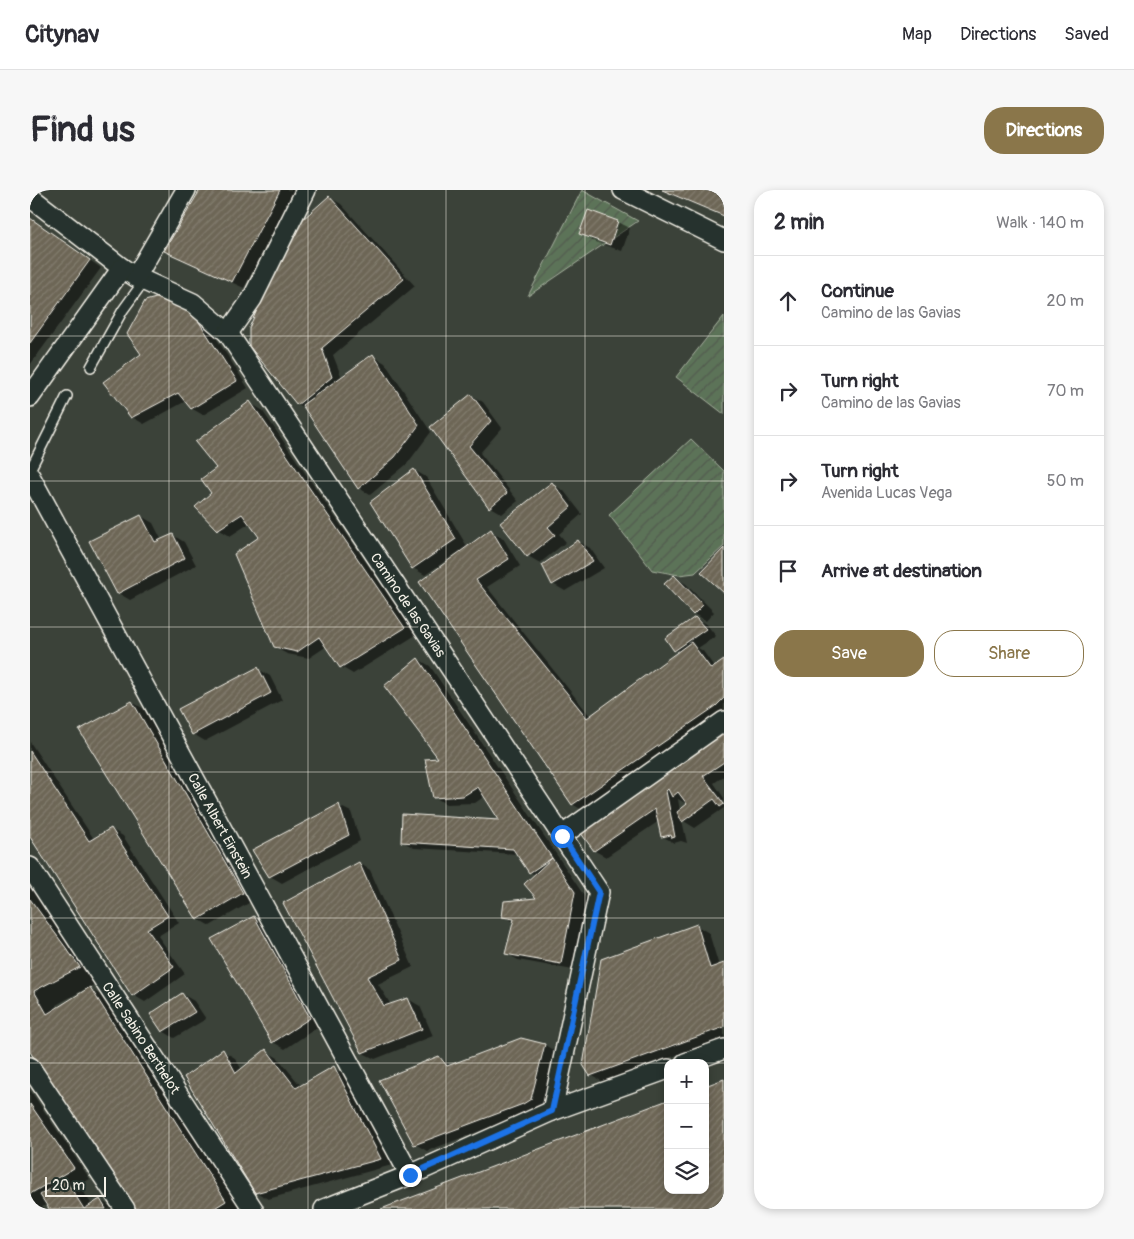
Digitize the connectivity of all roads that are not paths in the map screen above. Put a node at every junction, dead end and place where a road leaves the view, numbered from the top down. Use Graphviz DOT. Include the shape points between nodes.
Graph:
graph roads {
  1 [pos="186,190"];
  2 [pos="306,190"];
  3 [pos="622,190"];
  4 [pos="30,197"];
  5 [pos="724,240"];
  6 [pos="134,275"];
  7 [pos="228,333"];
  8 [pos="91,367"];
  9 [pos="67,396"];
  10 [pos="30,397"];
  11 [pos="30,470"];
  12 [pos="30,476"];
  13 [pos="724,721"];
  14 [pos="562,836"];
  15 [pos="30,867"];
  16 [pos="724,1049"];
  17 [pos="696,1059"];
  18 [pos="30,1067"];
  19 [pos="664,1070"];
  20 [pos="552,1111"];
  21 [pos="410,1175"];
  22 [pos="125,1209"];
  23 [pos="253,1209"];
  24 [pos="324,1209"];
  1 -- 6 [label="street"];
  2 -- 7 [label="street" via="252,299"];
  3 -- 5 [label="street"];
  4 -- 6 [label="street, Camino de las Gavias"];
  6 -- 7 [label="street, Camino de las Gavias" via="193,303"];
  6 -- 8 [label="lane" via="122,310"];
  6 -- 10 [label="street"];
  7 -- 14 [label="street, Camino de las Gavias"];
  9 -- 11 [label="lane"];
  12 -- 21 [label="street, Calle Albert Einstein"];
  13 -- 14 [label="street"];
  14 -- 20 [label="street, Camino de las Gavias" via="599,892"];
  15 -- 23 [label="street, Calle Sabino Berthelot"];
  16 -- 17 [label="street"];
  18 -- 22 [label="street"];
  19 -- 20 [label="street"];
  20 -- 21 [label="street"];
  21 -- 24 [label="street"];
}
